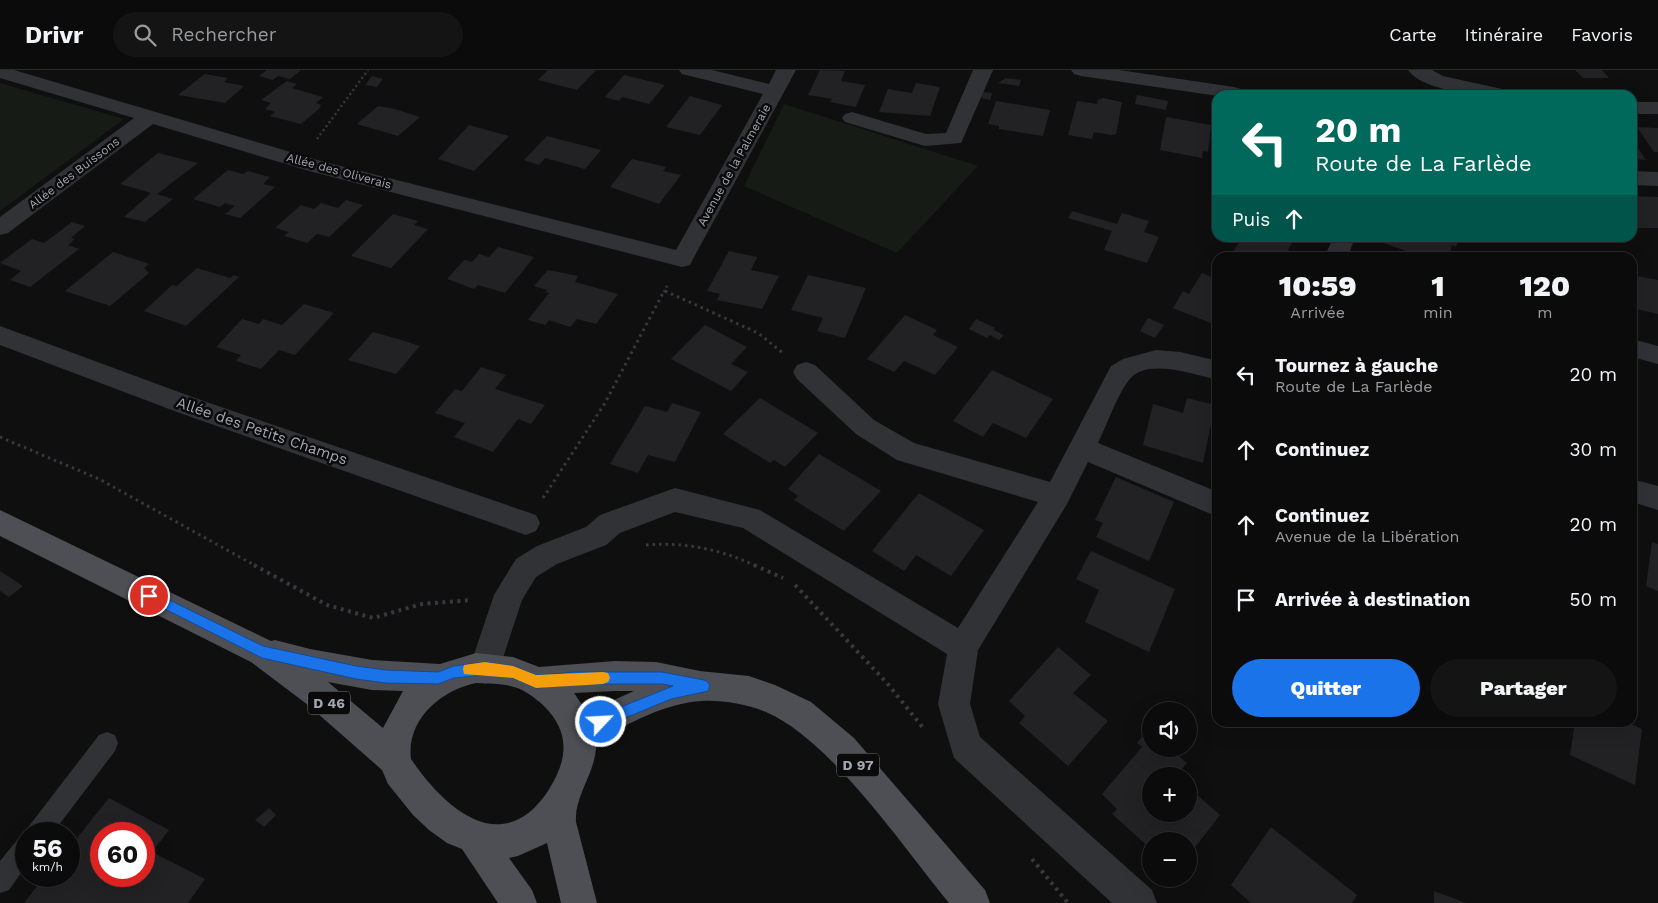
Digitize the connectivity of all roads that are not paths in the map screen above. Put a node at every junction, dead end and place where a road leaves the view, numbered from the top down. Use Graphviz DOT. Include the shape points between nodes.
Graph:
graph roads {
  1 [pos="689,70"];
  2 [pos="786,70"];
  3 [pos="983,70"];
  4 [pos="1081,70"];
  5 [pos="1226,70"];
  6 [pos="1418,70"];
  7 [pos="0,72"];
  8 [pos="1212,90"];
  9 [pos="1234,90"];
  10 [pos="1482,90"];
  11 [pos="774,91"];
  12 [pos="1637,108"];
  13 [pos="1658,108"];
  14 [pos="149,117"];
  15 [pos="852,118"];
  16 [pos="1637,178"];
  17 [pos="1658,179"];
  18 [pos="0,228"];
  19 [pos="682,259"];
  20 [pos="0,336"];
  21 [pos="1637,349"];
  22 [pos="1658,355"];
  23 [pos="1212,370"];
  24 [pos="806,372"];
  25 [pos="1082,448"];
  26 [pos="1637,492"];
  27 [pos="1057,496"];
  28 [pos="1658,498"];
  29 [pos="1212,502"];
  30 [pos="0,522"];
  31 [pos="526,523"];
  32 [pos="963,647"];
  33 [pos="262,652"];
  34 [pos="485,668"];
  35 [pos="438,678"];
  36 [pos="536,682"];
  37 [pos="704,686"];
  38 [pos="579,733"];
  39 [pos="107,744"];
  40 [pos="394,759"];
  41 [pos="558,805"];
  42 [pos="46,822"];
  43 [pos="475,838"];
  44 [pos="15,861"];
  45 [pos="0,881"];
  46 [pos="519,903"];
  47 [pos="578,903"];
  48 [pos="972,903"];
  49 [pos="1139,903"];
  1 -- 11 [label="street"];
  2 -- 11 [label="street, Avenue de la Palmeraie"];
  3 -- 15 [label="street" via="954,139 926,140"];
  4 -- 8 [label="street"];
  5 -- 9 [label="street"];
  6 -- 10 [label="street" via="1437,80"];
  7 -- 14 [label="street, Allée des Oliverais"];
  11 -- 19 [label="street, Avenue de la Palmeraie"];
  12 -- 13 [label="street"];
  14 -- 18 [label="street, Allée des Buissons"];
  14 -- 19 [label="street, Allée des Oliverais" via="300,162"];
  16 -- 17 [label="street"];
  20 -- 31 [label="street, Allée des Petits Champs" via="186,405"];
  21 -- 22 [label="street"];
  23 -- 25 [label="street" via="1155,358 1133,364 1120,374"];
  24 -- 27 [label="street" via="865,427 906,452"];
  25 -- 27 [label="street"];
  25 -- 29 [label="street"];
  26 -- 28 [label="street"];
  27 -- 32 [label="street"];
  30 -- 33 [label="main road, D 46"];
  32 -- 34 [label="street" via="750,518 675,500 610,524 596,536 548,555 526,568 509,595"];
  32 -- 49 [label="street" via="954,704 966,747"];
  33 -- 35 [label="main road, D 46" via="356,672"];
  33 -- 40 [label="main road, D 46" via="319,694"];
  34 -- 35 [label="main road" via="454,672"];
  34 -- 36 [label="main road" via="513,672"];
  35 -- 40 [label="main road" via="401,721 395,737"];
  36 -- 37 [label="main road, D 97" via="576,678 662,678"];
  36 -- 38 [label="main road" via="563,702"];
  37 -- 38 [label="main road, D 97" via="650,700"];
  37 -- 48 [label="main road, D 97" via="749,690 772,698 824,732 861,768"];
  38 -- 41 [label="main road" via="577,767"];
  39 -- 42 [label="lane"];
  40 -- 43 [label="main road" via="423,804 449,824"];
  41 -- 43 [label="main road" via="530,834 508,842"];
  41 -- 47 [label="main road"];
  43 -- 46 [label="main road"];
  44 -- 45 [label="lane"];
}
